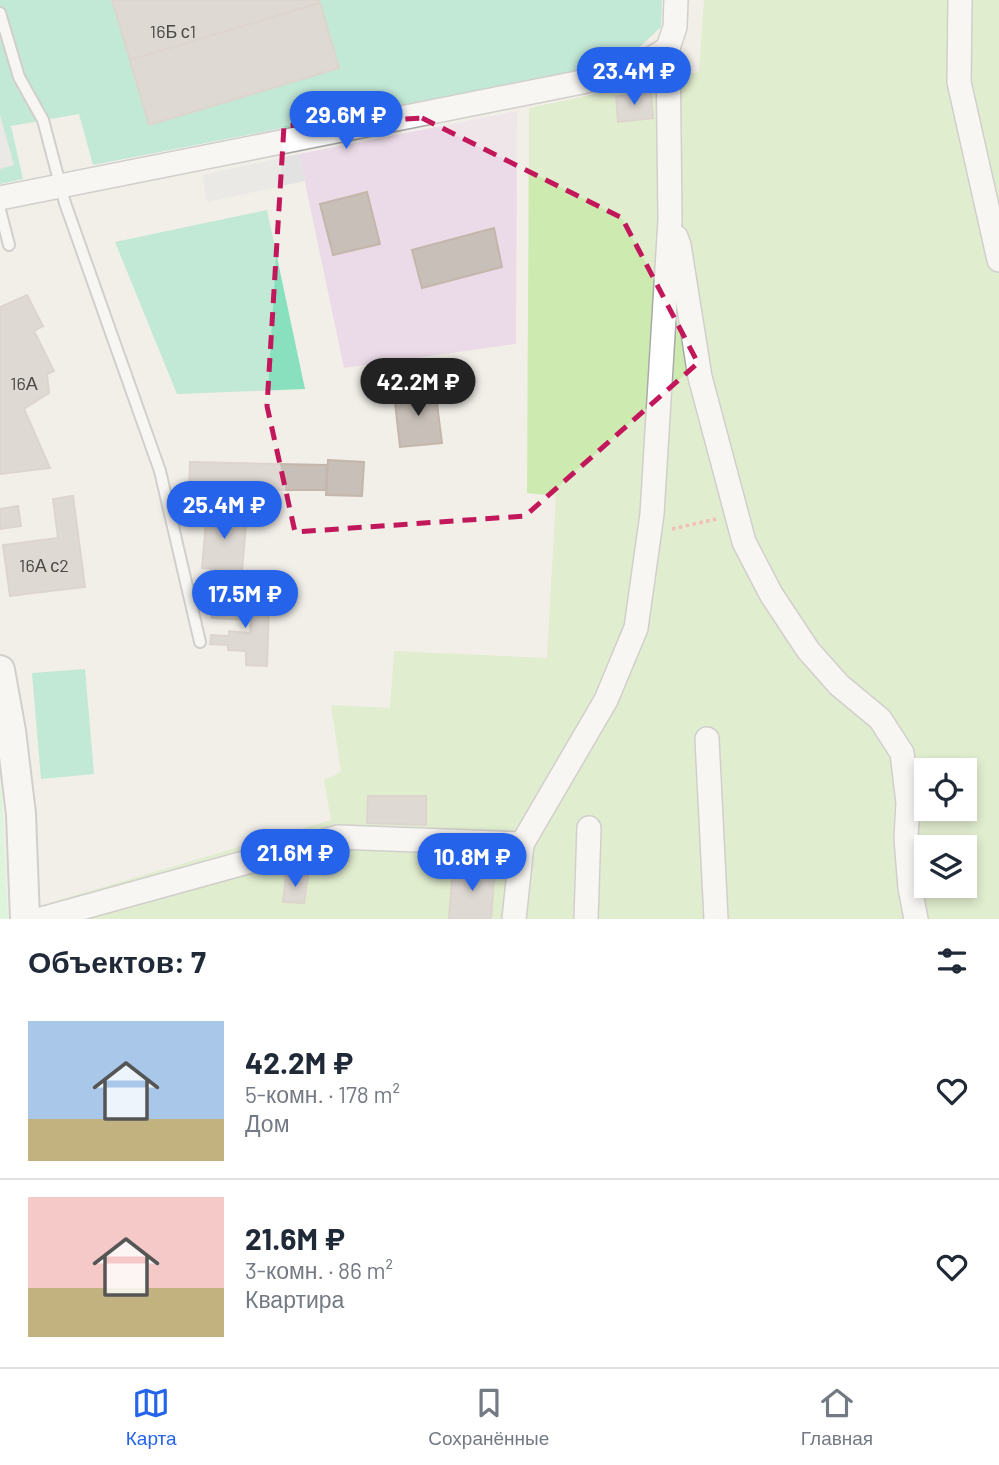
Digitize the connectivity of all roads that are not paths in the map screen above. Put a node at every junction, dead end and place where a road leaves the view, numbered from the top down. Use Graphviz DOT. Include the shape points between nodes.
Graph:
graph roads {
  1 [pos="676,0"];
  2 [pos="960,0"];
  3 [pos="0,13"];
  4 [pos="668,48"];
  5 [pos="60,185"];
  6 [pos="0,198"];
  7 [pos="0,211"];
  8 [pos="670,220"];
  9 [pos="9,245"];
  10 [pos="999,260"];
  11 [pos="200,642"];
  12 [pos="0,670"];
  13 [pos="707,739"];
  14 [pos="589,828"];
  15 [pos="523,844"];
  16 [pos="24,919"];
  17 [pos="41,919"];
  18 [pos="514,919"];
  19 [pos="586,919"];
  20 [pos="716,919"];
  21 [pos="916,919"];
  1 -- 4 [label="street"];
  2 -- 10 [label="street" via="959,82"];
  3 -- 5 [label="lane" via="19,76 43,120"];
  4 -- 5 [label="street" via="633,68 582,82 366,129"];
  4 -- 8 [label="street"];
  5 -- 6 [label="street"];
  5 -- 11 [label="lane" via="160,471"];
  7 -- 9 [label="lane"];
  8 -- 15 [label="street" via="653,500 636,628 606,700"];
  8 -- 21 [label="street" via="679,245 700,377 744,542 808,650 839,685 880,719 902,753"];
  12 -- 16 [label="street" via="21,814"];
  13 -- 20 [label="street"];
  14 -- 19 [label="street"];
  15 -- 17 [label="street" via="338,837"];
  15 -- 18 [label="street"];
}
